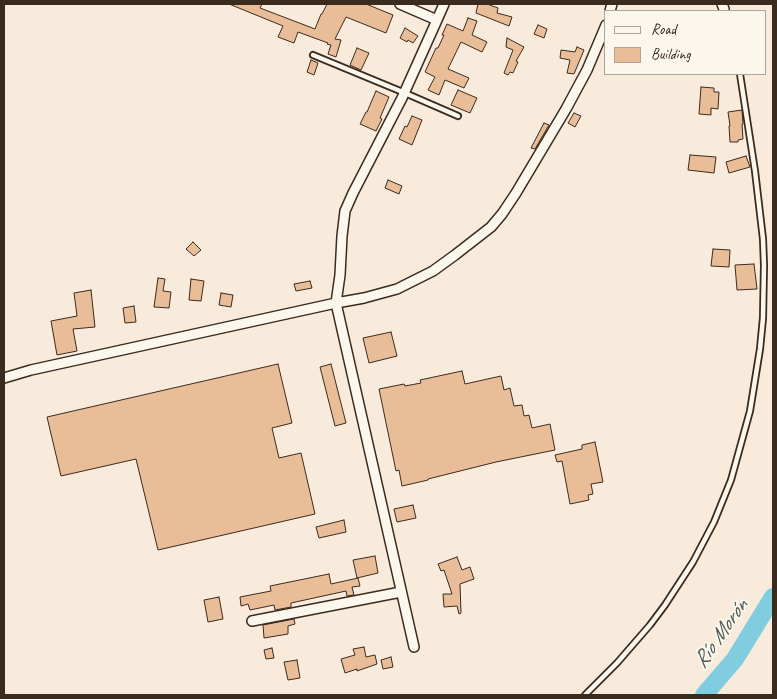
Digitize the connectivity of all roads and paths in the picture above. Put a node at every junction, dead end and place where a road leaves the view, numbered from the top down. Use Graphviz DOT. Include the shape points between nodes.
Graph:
graph roads {
  1 [pos="400,4"];
  2 [pos="444,4"];
  3 [pos="437,20"];
  4 [pos="604,30"];
  5 [pos="313,55"];
  6 [pos="740,75"];
  7 [pos="404,92"];
  8 [pos="458,116"];
  9 [pos="336,303"];
  10 [pos="4,378"];
  11 [pos="401,592"];
  12 [pos="252,621"];
  13 [pos="414,647"];
  14 [pos="585,695"];
  1 -- 3 [label="street"];
  2 -- 3 [label="street"];
  3 -- 7 [label="street"];
  4 -- 9 [label="street" via="566,109 492,227 433,271 397,289"];
  5 -- 7 [label="lane"];
  6 -- 14 [label="lane" via="764,256 761,341 750,411 731,480 693,562 650,625"];
  7 -- 8 [label="lane"];
  7 -- 9 [label="street" via="345,211"];
  9 -- 10 [label="street"];
  9 -- 11 [label="street"];
  11 -- 12 [label="street"];
  11 -- 13 [label="street"];
}
